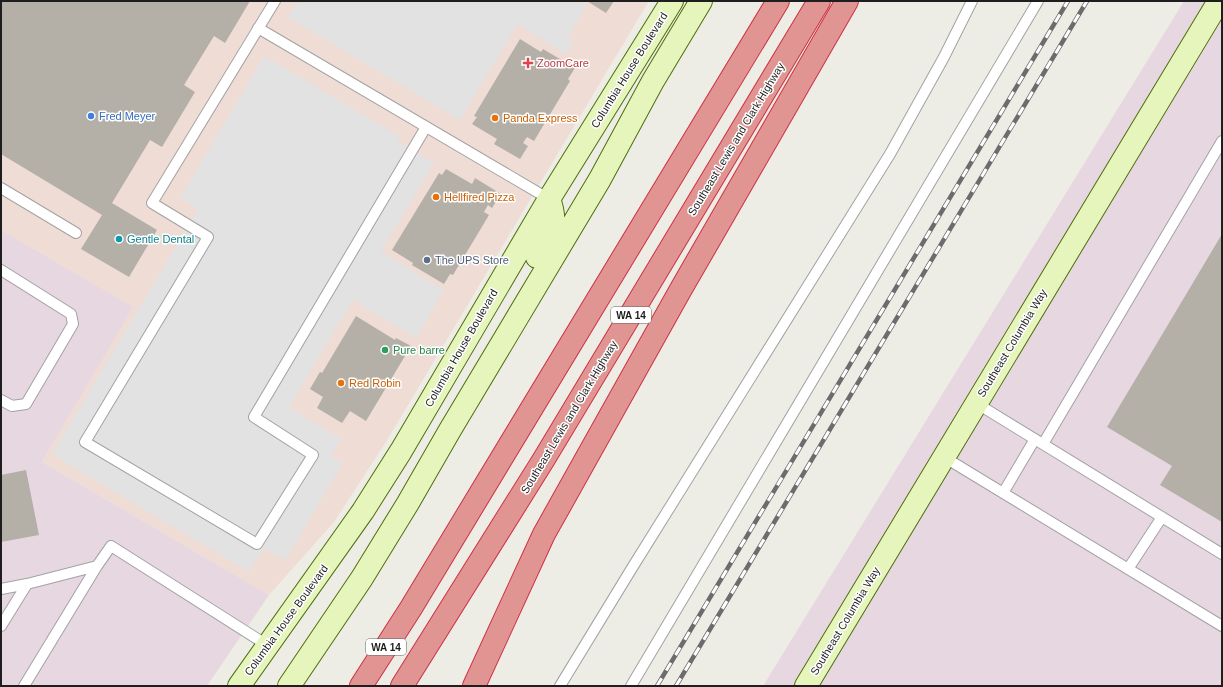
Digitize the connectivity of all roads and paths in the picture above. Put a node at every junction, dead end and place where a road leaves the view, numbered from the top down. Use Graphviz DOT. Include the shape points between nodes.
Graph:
graph roads {
  1 [pos="275,1"];
  2 [pos="672,1"];
  3 [pos="701,1"];
  4 [pos="778,1"];
  5 [pos="819,1"];
  6 [pos="847,1"];
  7 [pos="972,1"];
  8 [pos="1038,1"];
  9 [pos="1218,9"];
  10 [pos="258,28"];
  11 [pos="426,127"];
  12 [pos="1222,141"];
  13 [pos="1,188"];
  14 [pos="549,199"];
  15 [pos="76,233"];
  16 [pos="1,270"];
  17 [pos="1,400"];
  18 [pos="976,403"];
  19 [pos="450,430"];
  20 [pos="1039,441"];
  21 [pos="944,457"];
  22 [pos="1003,493"];
  23 [pos="1162,516"];
  24 [pos="1222,554"];
  25 [pos="97,566"];
  26 [pos="1128,569"];
  27 [pos="27,584"];
  28 [pos="1,589"];
  29 [pos="1,626"];
  30 [pos="1222,626"];
  31 [pos="267,645"];
  32 [pos="24,686"];
  33 [pos="239,686"];
  34 [pos="289,686"];
  35 [pos="361,686"];
  36 [pos="402,686"];
  37 [pos="474,686"];
  38 [pos="560,686"];
  39 [pos="631,686"];
  40 [pos="806,686"];
  1 -- 10 [label="lane"];
  2 -- 14 [label="main road, Columbia House Boulevard"];
  3 -- 19 [label="main road" via="653,81 600,179"];
  4 -- 35 [label="highway, WA 14"];
  5 -- 36 [label="highway, Southeast Lewis and Clark Highway / WA 14" via="544,459"];
  6 -- 37 [label="highway" via="544,534"];
  7 -- 38 [label="lane" via="890,154"];
  8 -- 39 [label="lane"];
  9 -- 18 [label="main road, Southeast Columbia Way"];
  10 -- 11 [label="lane"];
  10 -- 11 [label="lane" via="152,203 208,237 85,442 257,544 313,455 254,417"];
  11 -- 14 [label="lane"];
  12 -- 20 [label="lane"];
  13 -- 15 [label="lane"];
  14 -- 19 [label="main road" via="554,222 549,236 462,384"];
  14 -- 31 [label="main road, Columbia House Boulevard" via="401,451 332,556"];
  16 -- 17 [label="lane" via="71,314 73,324 26,404 12,406"];
  18 -- 20 [label="lane"];
  18 -- 21 [label="main road, Southeast Columbia Way"];
  19 -- 34 [label="main road" via="362,578"];
  20 -- 22 [label="lane"];
  20 -- 23 [label="lane"];
  21 -- 22 [label="lane"];
  21 -- 40 [label="main road, Southeast Columbia Way"];
  22 -- 26 [label="lane"];
  23 -- 24 [label="lane"];
  23 -- 26 [label="lane"];
  25 -- 27 [label="lane"];
  25 -- 31 [label="lane" via="111,546"];
  25 -- 32 [label="lane"];
  26 -- 30 [label="lane"];
  27 -- 28 [label="lane"];
  27 -- 29 [label="lane"];
  31 -- 33 [label="main road, Columbia House Boulevard"];
}
